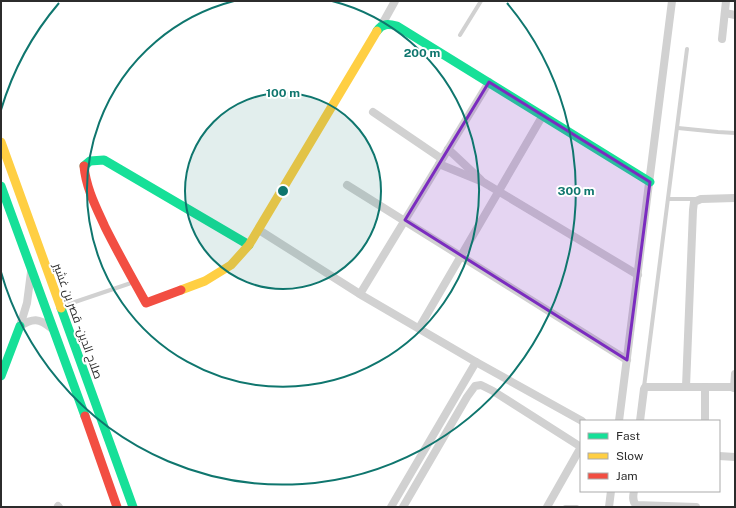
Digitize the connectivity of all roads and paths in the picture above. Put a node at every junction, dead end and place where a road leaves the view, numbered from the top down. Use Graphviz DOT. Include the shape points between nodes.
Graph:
graph roads {
  1 [pos="395,1"];
  2 [pos="481,1"];
  3 [pos="672,1"];
  4 [pos="726,1"];
  5 [pos="725,13"];
  6 [pos="735,15"];
  7 [pos="379,28"];
  8 [pos="460,36"];
  9 [pos="722,39"];
  10 [pos="687,49"];
  11 [pos="489,82"];
  12 [pos="373,112"];
  13 [pos="543,115"];
  14 [pos="678,128"];
  15 [pos="735,133"];
  16 [pos="1,142"];
  17 [pos="448,149"];
  18 [pos="440,161"];
  19 [pos="483,182"];
  20 [pos="650,182"];
  21 [pos="347,185"];
  22 [pos="1,186"];
  23 [pos="498,191"];
  24 [pos="735,198"];
  25 [pos="668,199"];
  26 [pos="701,199"];
  27 [pos="4,201"];
  28 [pos="404,220"];
  29 [pos="259,230"];
  30 [pos="249,244"];
  31 [pos="461,256"];
  32 [pos="31,270"];
  33 [pos="638,275"];
  34 [pos="135,282"];
  35 [pos="360,294"];
  36 [pos="60,307"];
  37 [pos="20,326"];
  38 [pos="418,328"];
  39 [pos="54,330"];
  40 [pos="627,360"];
  41 [pos="476,362"];
  42 [pos="735,374"];
  43 [pos="1,376"];
  44 [pos="686,387"];
  45 [pos="705,387"];
  46 [pos="734,388"];
  47 [pos="644,389"];
  48 [pos="580,420"];
  49 [pos="619,420"];
  50 [pos="640,420"];
  51 [pos="705,420"];
  52 [pos="580,446"];
  53 [pos="580,449"];
  54 [pos="720,456"];
  55 [pos="735,457"];
  56 [pos="611,492"];
  57 [pos="633,499"];
  58 [pos="117,507"];
  59 [pos="133,507"];
  60 [pos="391,507"];
  61 [pos="403,507"];
  62 [pos="547,507"];
  63 [pos="565,507"];
  64 [pos="577,507"];
  65 [pos="609,507"];
  66 [pos="696,507"];
  1 -- 7 [label="street"];
  2 -- 8 [label="lane"];
  3 -- 20 [label="street"];
  4 -- 5 [label="street"];
  5 -- 6 [label="street"];
  5 -- 9 [label="street"];
  7 -- 11 [label="main road" via="384,24 398,26"];
  7 -- 29 [label="main road"];
  10 -- 14 [label="lane"];
  11 -- 13 [label="main road"];
  11 -- 17 [label="street"];
  12 -- 18 [label="street"];
  13 -- 20 [label="main road"];
  13 -- 23 [label="street"];
  14 -- 15 [label="lane"];
  14 -- 25 [label="lane"];
  16 -- 36 [label="main road, صلاح الدين - قصر بن غشير"];
  17 -- 18 [label="street"];
  17 -- 19 [label="street"];
  18 -- 19 [label="street"];
  18 -- 28 [label="street"];
  19 -- 23 [label="street"];
  20 -- 33 [label="street"];
  21 -- 28 [label="street"];
  22 -- 27 [label="main road"];
  23 -- 31 [label="street"];
  23 -- 33 [label="street"];
  24 -- 26 [label="street"];
  25 -- 26 [label="lane"];
  25 -- 47 [label="lane"];
  26 -- 44 [label="street" via="694,202 693,210"];
  27 -- 32 [label="main road"];
  28 -- 31 [label="street"];
  28 -- 35 [label="street"];
  29 -- 30 [label="main road"];
  29 -- 35 [label="street"];
  30 -- 34 [label="main road" via="231,265 205,281 146,302"];
  30 -- 34 [label="main road" via="104,160 90,161 84,166 90,194 116,250"];
  31 -- 38 [label="street"];
  31 -- 40 [label="street"];
  32 -- 37 [label="street" via="27,303"];
  32 -- 39 [label="main road"];
  33 -- 40 [label="street"];
  34 -- 36 [label="lane"];
  35 -- 38 [label="street"];
  36 -- 59 [label="main road, صلاح الدين - قصر بن غشير"];
  37 -- 39 [label="street" via="39,320"];
  37 -- 43 [label="main road"];
  38 -- 41 [label="street"];
  39 -- 58 [label="main road"];
  40 -- 49 [label="street"];
  41 -- 48 [label="street"];
  41 -- 60 [label="street"];
  42 -- 46 [label="street"];
  44 -- 45 [label="street"];
  44 -- 47 [label="street" via="649,386"];
  45 -- 46 [label="street"];
  45 -- 51 [label="street"];
  47 -- 50 [label="street"];
  52 -- 61 [label="street" via="493,391 481,385 475,386"];
  53 -- 62 [label="street"];
  54 -- 55 [label="street"];
  56 -- 65 [label="street"];
  57 -- 66 [label="street" via="636,505"];
  63 -- 64 [label="lane"];
}
